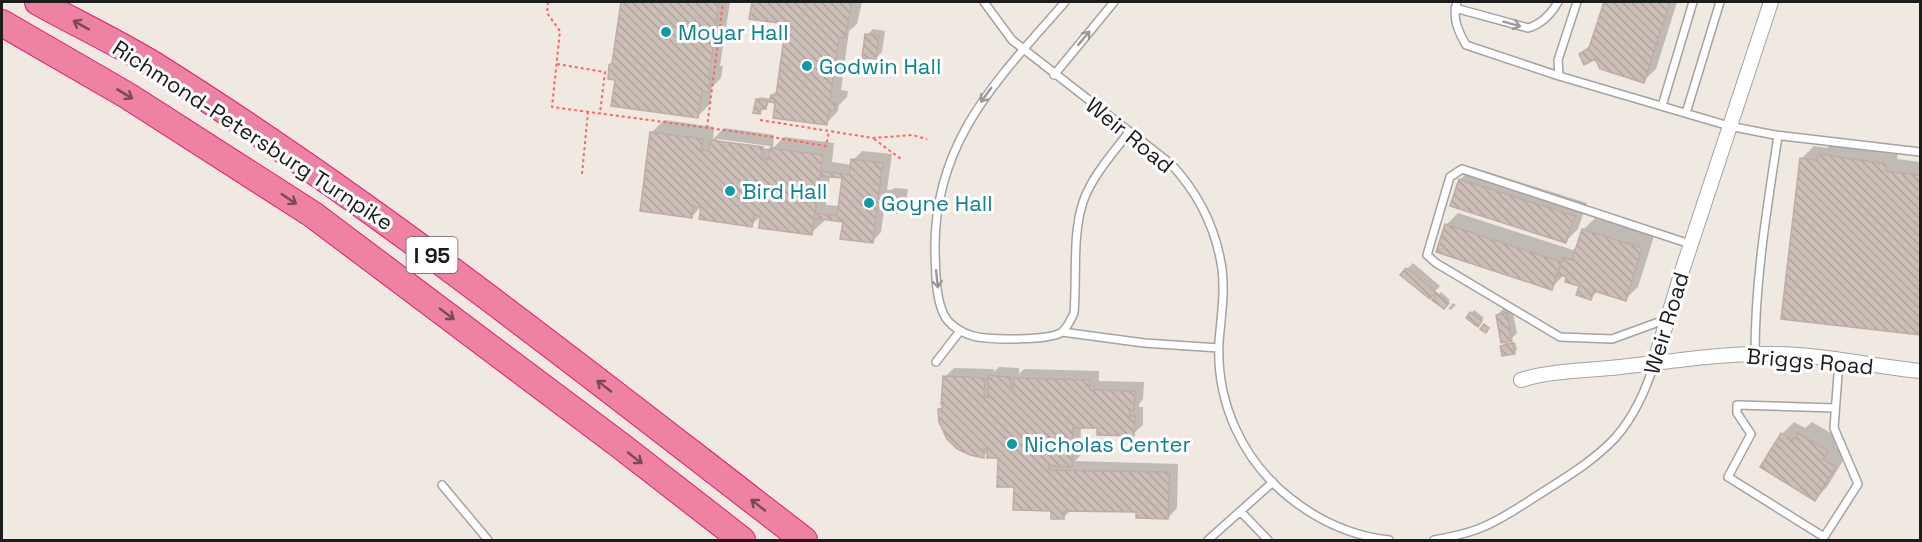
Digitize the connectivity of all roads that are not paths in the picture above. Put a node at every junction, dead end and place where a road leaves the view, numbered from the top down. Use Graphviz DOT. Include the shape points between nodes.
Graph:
graph roads {
  1 [pos="38,2"];
  2 [pos="984,2"];
  3 [pos="1065,2"];
  4 [pos="1114,2"];
  5 [pos="1558,2"];
  6 [pos="1577,2"];
  7 [pos="1693,2"];
  8 [pos="1720,2"];
  9 [pos="1771,2"];
  10 [pos="1456,5"];
  11 [pos="2,23"];
  12 [pos="1022,49"];
  13 [pos="1054,75"];
  14 [pos="1559,76"];
  15 [pos="1662,106"];
  16 [pos="1686,113"];
  17 [pos="1729,126"];
  18 [pos="1129,132"];
  19 [pos="1778,136"];
  20 [pos="1920,152"];
  21 [pos="1690,244"];
  22 [pos="1668,319"];
  23 [pos="960,331"];
  24 [pos="1062,332"];
  25 [pos="1219,348"];
  26 [pos="1755,354"];
  27 [pos="1839,361"];
  28 [pos="936,362"];
  29 [pos="1654,364"];
  30 [pos="1920,371"];
  31 [pos="1521,380"];
  32 [pos="1835,408"];
  33 [pos="1273,482"];
  34 [pos="442,485"];
  35 [pos="1241,512"];
  36 [pos="488,540"];
  37 [pos="742,540"];
  38 [pos="804,540"];
  39 [pos="1208,540"];
  40 [pos="1268,540"];
  41 [pos="1389,540"];
  42 [pos="1434,540"];
  38 -- 1 [label="highway, Richmond-Petersburg Turnpike / I 95, one-way" via="339,188 151,64"];
  2 -- 12 [label="lane, Weir Road" via="1005,33"];
  3 -- 12 [label="lane"];
  13 -- 4 [label="lane, one-way"];
  10 -- 5 [label="lane, one-way" via="1528,28 1539,25"];
  6 -- 14 [label="lane" via="1558,60"];
  7 -- 15 [label="lane"];
  8 -- 16 [label="lane"];
  9 -- 17 [label="street, Weir Road"];
  10 -- 14 [label="lane" via="1457,29 1466,45"];
  11 -- 37 [label="highway, Richmond-Petersburg Turnpike / I 95, one-way" via="147,107 312,214"];
  12 -- 13 [label="lane, Weir Road"];
  12 -- 23 [label="lane, one-way" via="960,136 944,180 937,220 936,273 945,316"];
  13 -- 18 [label="lane, Weir Road"];
  14 -- 15 [label="lane"];
  15 -- 16 [label="lane"];
  16 -- 17 [label="lane"];
  17 -- 19 [label="lane"];
  17 -- 21 [label="street, Weir Road"];
  18 -- 24 [label="lane" via="1096,177 1084,201 1078,229 1074,313"];
  18 -- 25 [label="lane, Weir Road" via="1171,164 1200,201 1210,221 1223,294"];
  19 -- 20 [label="lane"];
  19 -- 26 [label="lane" via="1762,244"];
  21 -- 22 [label="street, Weir Road"];
  21 -- 22 [label="lane" via="1462,169 1450,177 1427,255 1560,337 1612,339"];
  22 -- 29 [label="street, Weir Road"];
  23 -- 24 [label="lane" via="982,338 1039,339"];
  23 -- 28 [label="lane"];
  24 -- 25 [label="lane"];
  25 -- 33 [label="lane, Weir Road" via="1222,390 1236,432"];
  26 -- 27 [label="street, Briggs Road"];
  26 -- 29 [label="street, Briggs Road"];
  27 -- 30 [label="street, Briggs Road"];
  27 -- 32 [label="lane"];
  29 -- 31 [label="street, Briggs Road" via="1556,372"];
  29 -- 42 [label="lane, Weir Road" via="1631,416 1587,464 1504,517 1456,536"];
  32 -- 32 [label="lane" via="1834,428 1858,484 1824,537 1728,477 1751,435 1737,413 1737,405"];
  33 -- 35 [label="lane"];
  33 -- 41 [label="lane, Weir Road" via="1323,521 1350,533"];
  34 -- 36 [label="lane"];
  35 -- 39 [label="lane"];
  35 -- 40 [label="lane"];
}
